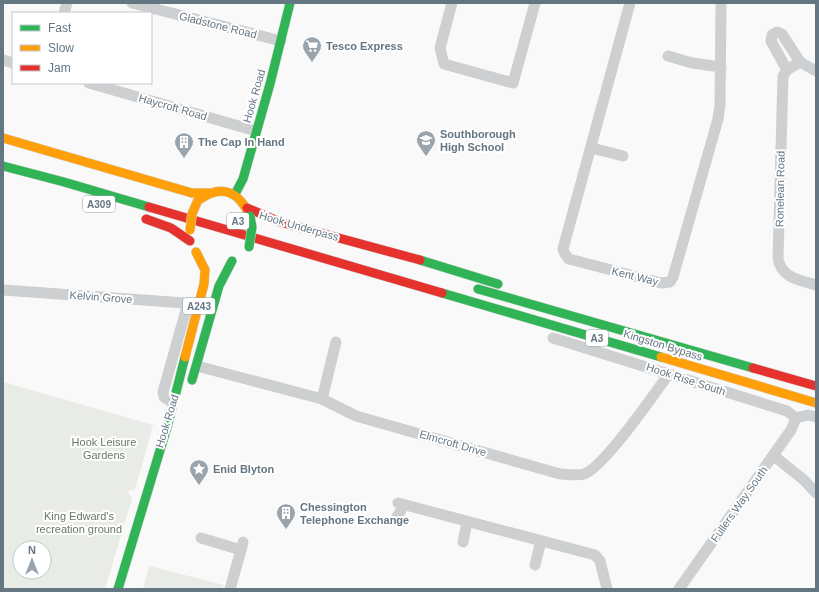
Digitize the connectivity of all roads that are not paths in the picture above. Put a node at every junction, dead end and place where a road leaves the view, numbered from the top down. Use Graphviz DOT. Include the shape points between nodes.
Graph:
graph roads {
  1 [pos="132,3"];
  2 [pos="290,3"];
  3 [pos="452,3"];
  4 [pos="535,3"];
  5 [pos="630,3"];
  6 [pos="721,3"];
  7 [pos="281,41"];
  8 [pos="668,56"];
  9 [pos="800,62"];
  10 [pos="721,67"];
  11 [pos="787,70"];
  12 [pos="816,71"];
  13 [pos="93,84"];
  14 [pos="256,131"];
  15 [pos="3,138"];
  16 [pos="592,148"];
  17 [pos="623,156"];
  18 [pos="3,166"];
  19 [pos="209,193"];
  20 [pos="235,194"];
  21 [pos="185,205"];
  22 [pos="199,205"];
  23 [pos="249,212"];
  24 [pos="138,217"];
  25 [pos="238,221"];
  26 [pos="260,227"];
  27 [pos="190,241"];
  28 [pos="196,252"];
  29 [pos="258,254"];
  30 [pos="242,255"];
  31 [pos="212,261"];
  32 [pos="222,263"];
  33 [pos="816,285"];
  34 [pos="469,286"];
  35 [pos="507,286"];
  36 [pos="3,290"];
  37 [pos="548,299"];
  38 [pos="194,304"];
  39 [pos="549,337"];
  40 [pos="336,342"];
  41 [pos="694,350"];
  42 [pos="197,366"];
  43 [pos="667,373"];
  44 [pos="737,380"];
  45 [pos="816,386"];
  46 [pos="188,392"];
  47 [pos="322,399"];
  48 [pos="173,403"];
  49 [pos="816,403"];
  50 [pos="816,417"];
  51 [pos="796,418"];
  52 [pos="774,456"];
  53 [pos="816,493"];
  54 [pos="397,517"];
  55 [pos="467,522"];
  56 [pos="201,538"];
  57 [pos="541,541"];
  58 [pos="462,542"];
  59 [pos="535,565"];
  60 [pos="118,589"];
  61 [pos="230,589"];
  62 [pos="607,589"];
  63 [pos="679,589"];
  1 -- 7 [label="street, Gladstone Road"];
  2 -- 7 [label="main road, Hook Road"];
  3 -- 4 [label="street" via="440,48 444,64 513,83"];
  5 -- 16 [label="street, Kent Way"];
  6 -- 10 [label="street, Kent Way"];
  7 -- 14 [label="main road, Hook Road"];
  8 -- 10 [label="street"];
  9 -- 11 [label="street"];
  9 -- 11 [label="street" via="782,34 777,32 772,35 771,41"];
  9 -- 12 [label="street"];
  10 -- 16 [label="street, Kent Way" via="718,119 670,282 661,283 569,259 565,254 563,249"];
  11 -- 33 [label="street, Ronelean Road" via="783,76 779,266 792,278"];
  13 -- 14 [label="street, Haycroft Road"];
  14 -- 20 [label="main road, Hook Road" via="243,179"];
  15 -- 19 [label="main road" via="192,193"];
  16 -- 17 [label="street"];
  18 -- 44 [label="main road, Kingston Bypass / A3" via="104,193 221,230"];
  19 -- 20 [label="main road"];
  19 -- 22 [label="main road"];
  20 -- 23 [label="main road"];
  21 -- 22 [label="main road"];
  22 -- 27 [label="main road, A243, bridge" via="192,214"];
  23 -- 30 [label="main road, bridge" via="252,227"];
  23 -- 35 [label="main road"];
  24 -- 27 [label="main road" via="171,228"];
  25 -- 26 [label="main road, Hook Underpass / A3"];
  27 -- 28 [label="main road, A243"];
  28 -- 31 [label="main road"];
  28 -- 38 [label="main road, A243" via="205,270 204,284"];
  29 -- 30 [label="main road"];
  30 -- 32 [label="main road"];
  30 -- 42 [label="main road, Hook Road" via="219,286"];
  34 -- 41 [label="main road, Kingston Bypass / A3"];
  36 -- 38 [label="street, Kelvin Grove"];
  37 -- 41 [label="main road"];
  38 -- 48 [label="main road, Hook Road / A243" via="184,362"];
  38 -- 48 [label="street" via="163,392 164,397"];
  39 -- 43 [label="street, Hook Rise South"];
  39 -- 44 [label="main road"];
  40 -- 47 [label="street"];
  41 -- 45 [label="main road, Kingston Bypass / A3"];
  42 -- 46 [label="main road, Hook Road"];
  42 -- 47 [label="street, Elmcroft Drive"];
  43 -- 47 [label="street, Elmcroft Drive" via="666,378 604,460 579,475 560,474 356,416"];
  43 -- 51 [label="street, Hook Rise South" via="787,411"];
  44 -- 49 [label="main road, Kingston Bypass / A3"];
  48 -- 60 [label="main road, Hook Road / A243"];
  50 -- 51 [label="street" via="808,415"];
  51 -- 52 [label="street, Fullers Way South" via="795,424"];
  52 -- 53 [label="street"];
  52 -- 63 [label="street, Fullers Way South"];
  54 -- 55 [label="street" via="401,504"];
  55 -- 57 [label="street"];
  55 -- 58 [label="street"];
  56 -- 61 [label="street" via="242,546"];
  57 -- 59 [label="street"];
  57 -- 62 [label="street" via="595,555 600,561"];
}
